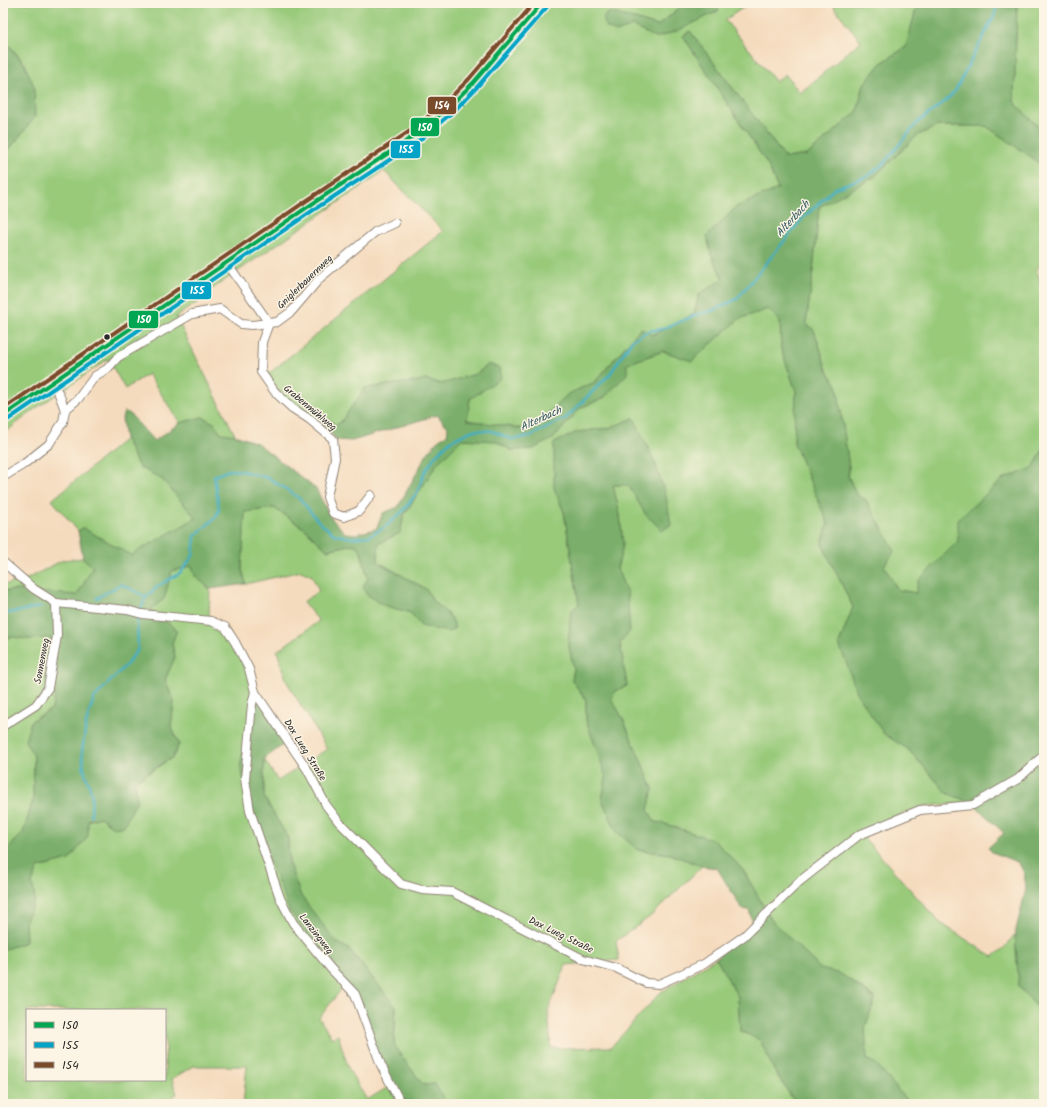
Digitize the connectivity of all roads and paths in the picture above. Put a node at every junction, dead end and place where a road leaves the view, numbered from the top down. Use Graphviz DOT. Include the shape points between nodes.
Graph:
graph roads {
  1 [pos="542,3"];
  2 [pos="395,223"];
  3 [pos="227,263"];
  4 [pos="268,323"];
  5 [pos="52,382"];
  6 [pos="65,410"];
  7 [pos="3,416"];
  8 [pos="3,477"];
  9 [pos="371,495"];
  10 [pos="3,562"];
  11 [pos="56,603"];
  12 [pos="255,692"];
  13 [pos="3,726"];
  14 [pos="1044,755"];
  15 [pos="401,1104"];
  1 -- 3 [label="main road" via="473,83 417,134"];
  2 -- 4 [label="street, Gniglerbauernweg" via="375,232 320,278 292,311 277,322"];
  3 -- 4 [label="street"];
  3 -- 5 [label="main road"];
  4 -- 6 [label="street, Gniglerbauernweg" via="241,324 220,309 192,314 118,357 107,369 95,376 78,399"];
  4 -- 9 [label="street, Grabenmühlweg" via="262,342 261,372 286,403 333,439 335,458 327,497 333,513 344,517 359,511"];
  5 -- 6 [label="street"];
  5 -- 7 [label="main road"];
  6 -- 8 [label="street" via="63,422 49,444"];
  10 -- 11 [label="street" via="34,589"];
  11 -- 12 [label="street, Dax Lueg Straße" via="127,610 211,622 225,627 249,669"];
  11 -- 13 [label="street, Sonnenweg" via="57,636 48,688 36,705"];
  12 -- 14 [label="street, Dax Lueg Straße" via="307,769 326,805 339,822 401,884 422,890 452,892 583,959 616,968 646,984 659,984 704,964 744,936 800,881 859,835 920,810 973,805 1018,780"];
  12 -- 15 [label="street, Lanzingweg" via="245,779 250,811 280,898 293,923 355,994 380,1065"];
}
